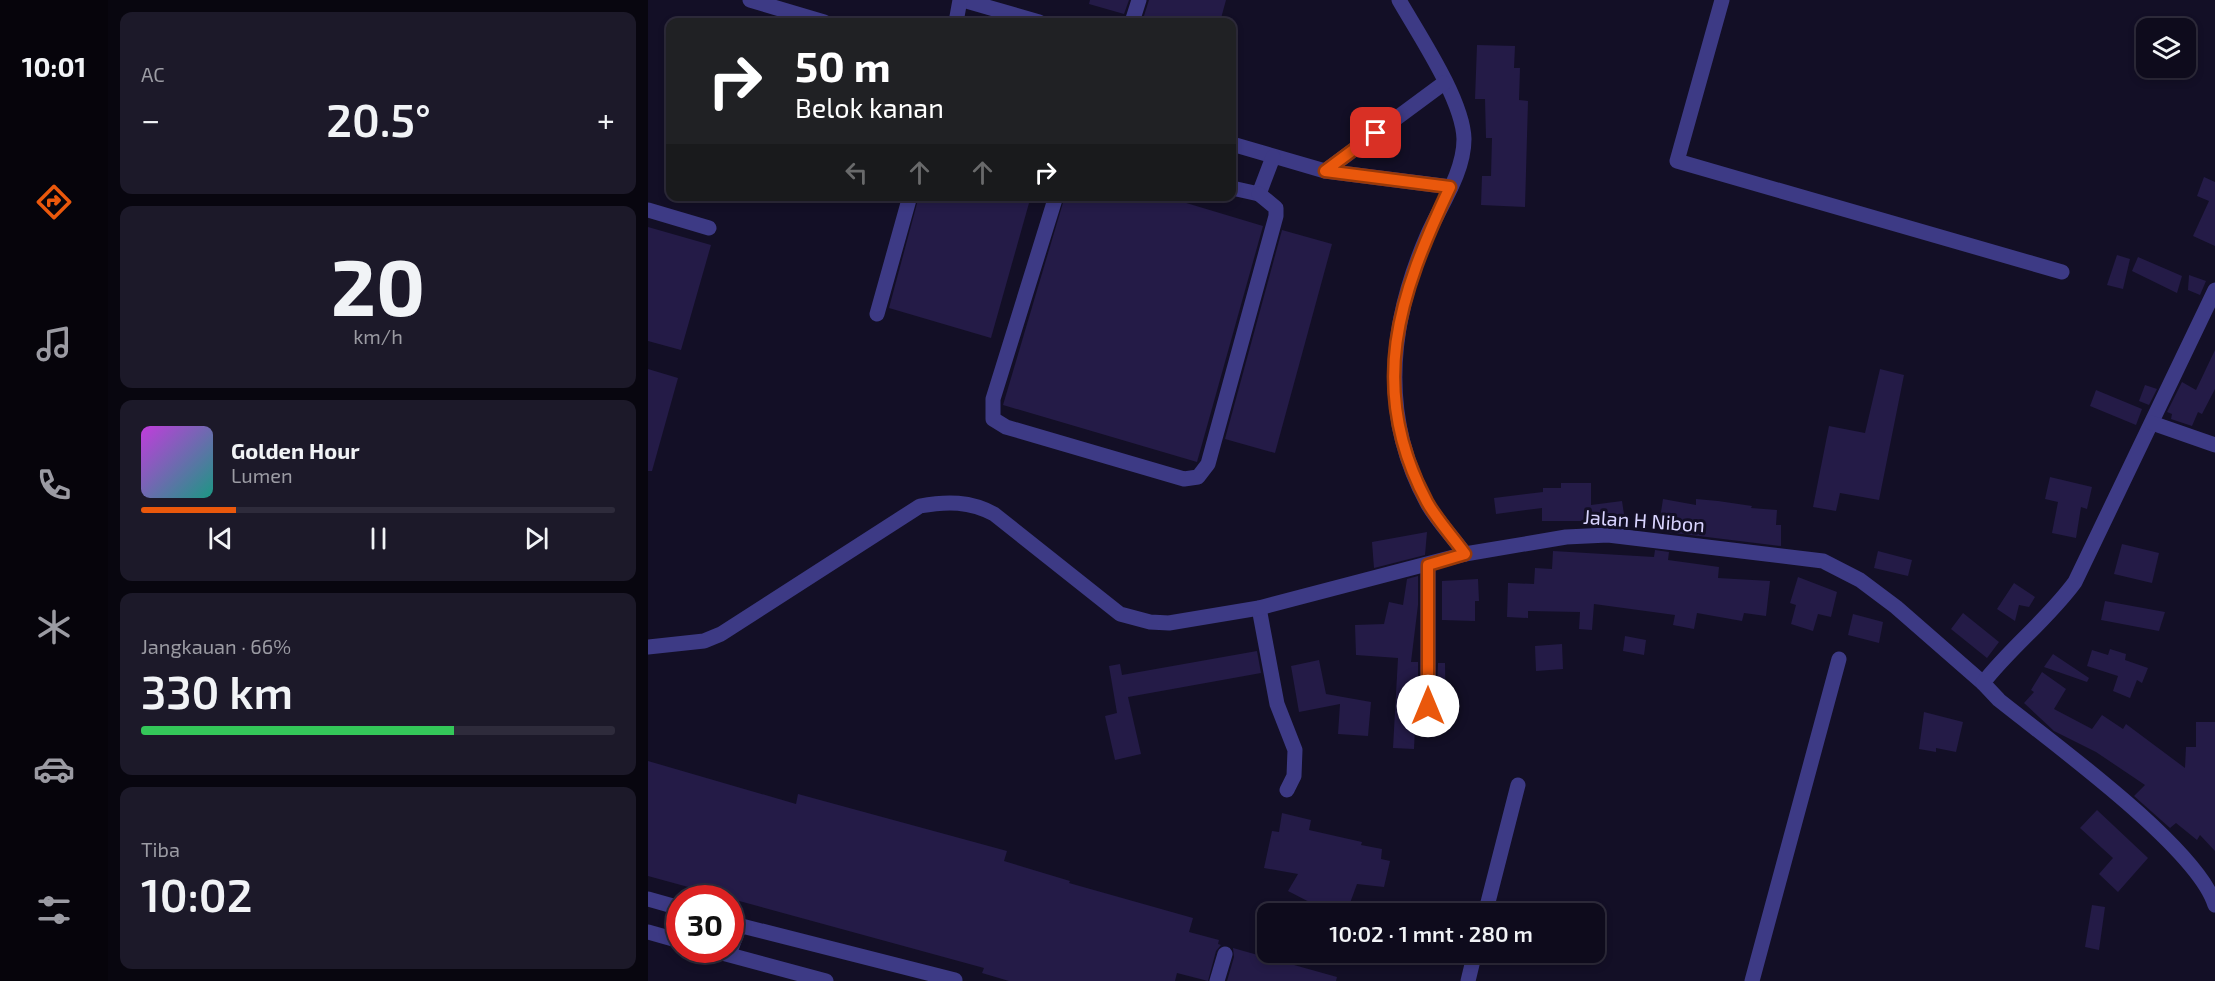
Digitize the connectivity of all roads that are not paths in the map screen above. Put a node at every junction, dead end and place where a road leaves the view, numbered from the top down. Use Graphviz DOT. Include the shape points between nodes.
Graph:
graph roads {
  1 [pos="750,0"];
  2 [pos="961,0"];
  3 [pos="1139,0"];
  4 [pos="1399,0"];
  5 [pos="1722,0"];
  6 [pos="811,18"];
  7 [pos="957,18"];
  8 [pos="1025,18"];
  9 [pos="1133,18"];
  10 [pos="1444,83"];
  11 [pos="1236,145"];
  12 [pos="1273,157"];
  13 [pos="1325,171"];
  14 [pos="1450,187"];
  15 [pos="1236,189"];
  16 [pos="1259,194"];
  17 [pos="909,201"];
  18 [pos="1054,201"];
  19 [pos="648,210"];
  20 [pos="709,228"];
  21 [pos="2062,272"];
  22 [pos="2215,290"];
  23 [pos="877,314"];
  24 [pos="2152,423"];
  25 [pos="2215,445"];
  26 [pos="1465,554"];
  27 [pos="1428,565"];
  28 [pos="1260,608"];
  29 [pos="648,647"];
  30 [pos="1839,659"];
  31 [pos="1983,682"];
  32 [pos="1428,706"];
  33 [pos="1518,785"];
  34 [pos="1287,790"];
  35 [pos="2212,889"];
  36 [pos="648,899"];
  37 [pos="1488,903"];
  38 [pos="666,904"];
  39 [pos="2215,905"];
  40 [pos="744,926"];
  41 [pos="648,932"];
  42 [pos="666,937"];
  43 [pos="1226,954"];
  44 [pos="744,958"];
  45 [pos="1472,963"];
  46 [pos="826,981"];
  47 [pos="956,981"];
  48 [pos="1217,981"];
  49 [pos="1468,981"];
  50 [pos="1752,981"];
  1 -- 6 [label="street"];
  2 -- 7 [label="street"];
  2 -- 8 [label="street"];
  3 -- 9 [label="street"];
  4 -- 10 [label="street"];
  5 -- 21 [label="street" via="1677,161"];
  10 -- 13 [label="street"];
  10 -- 14 [label="street" via="1457,107 1464,139"];
  11 -- 12 [label="street"];
  12 -- 13 [label="street"];
  12 -- 16 [label="street"];
  13 -- 14 [label="street"];
  14 -- 26 [label="street" via="1403,302 1393,382 1399,421 1417,481 1428,504"];
  15 -- 16 [label="street"];
  16 -- 18 [label="street" via="1276,208 1276,216 1208,464 1198,477 1184,479 1006,427 993,419 993,399"];
  17 -- 23 [label="street"];
  19 -- 20 [label="street"];
  22 -- 24 [label="street"];
  24 -- 25 [label="street"];
  24 -- 31 [label="street" via="2075,582 2044,621"];
  26 -- 27 [label="street, Jalan H Nibon"];
  26 -- 31 [label="street, Jalan H Nibon" via="1566,537 1608,535 1823,561 1860,580"];
  27 -- 28 [label="street, Jalan H Nibon"];
  27 -- 32 [label="street"];
  28 -- 29 [label="street, Jalan H Nibon" via="1169,623 1128,617 994,514 977,505 941,502 920,506 721,634 704,641"];
  28 -- 34 [label="street" via="1277,704 1295,750 1294,776"];
  30 -- 50 [label="street"];
  31 -- 35 [label="street, Jalan H Nibon" via="1999,700 2147,821"];
  33 -- 37 [label="street"];
  35 -- 39 [label="street"];
  36 -- 38 [label="street"];
  40 -- 47 [label="street"];
  41 -- 42 [label="street"];
  43 -- 48 [label="street"];
  44 -- 46 [label="street"];
  45 -- 49 [label="street"];
}
